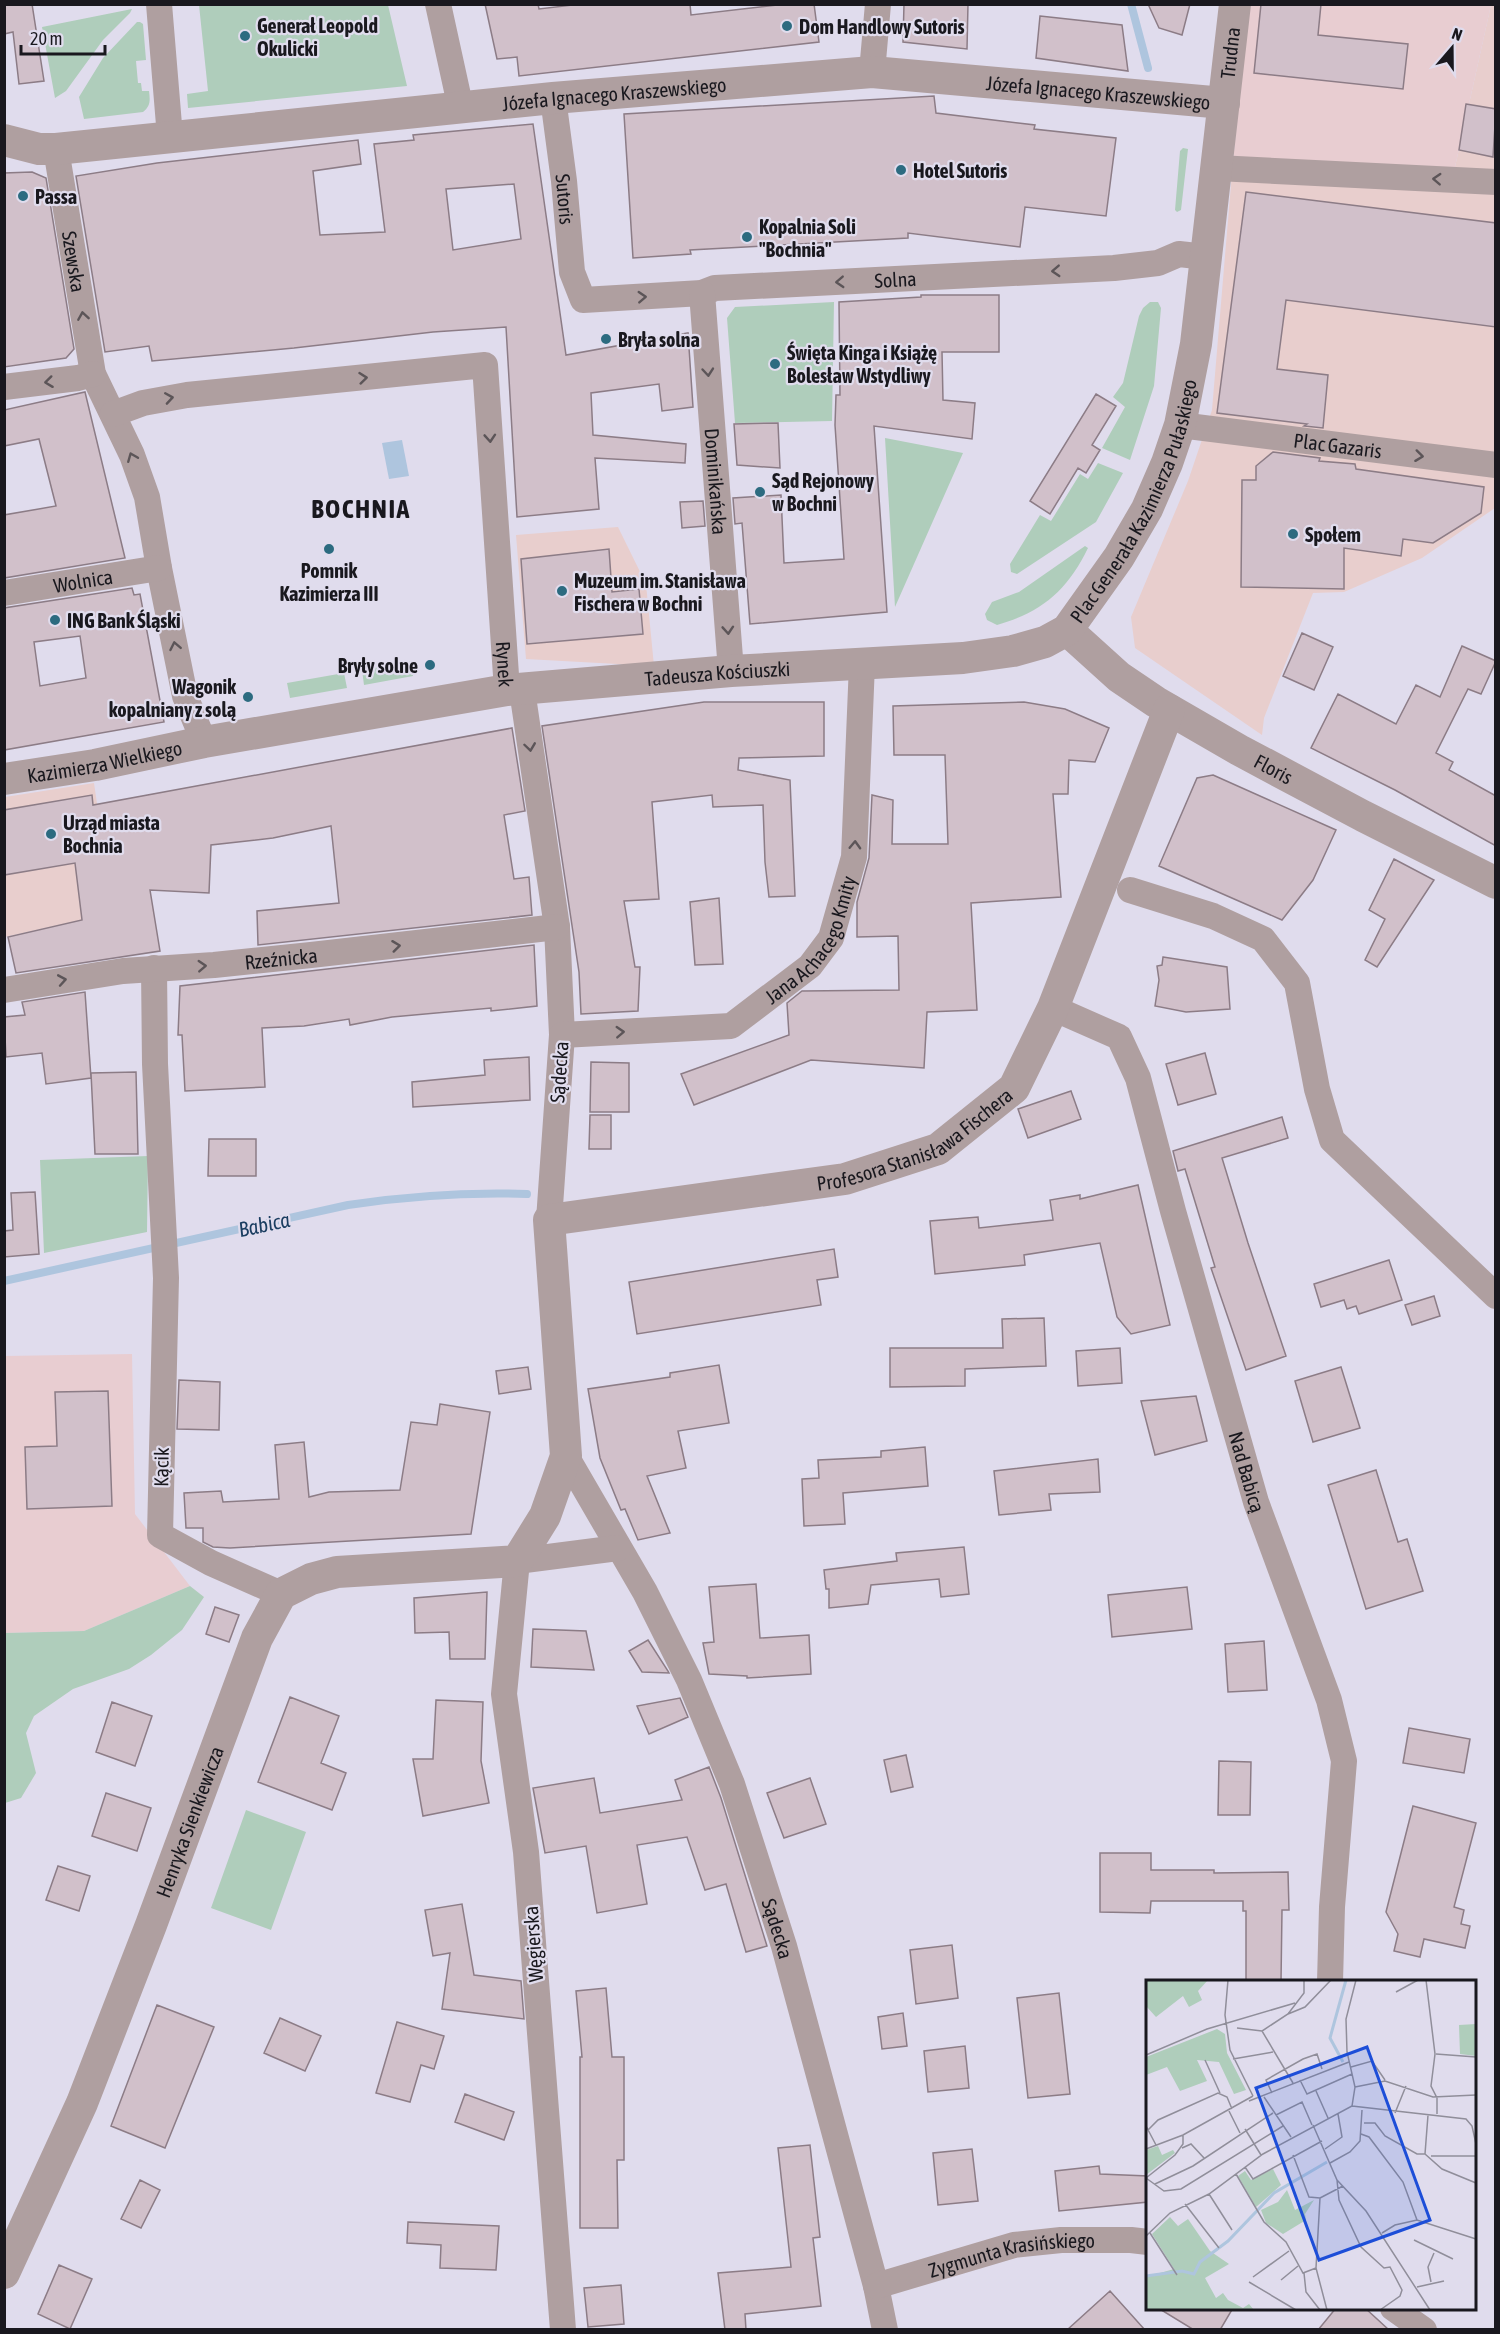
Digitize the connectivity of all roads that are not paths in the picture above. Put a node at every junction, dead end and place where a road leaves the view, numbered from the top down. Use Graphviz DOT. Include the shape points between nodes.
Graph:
graph roads {
  1 [pos="159,4"];
  2 [pos="438,4"];
  3 [pos="878,4"];
  4 [pos="1235,4"];
  5 [pos="872,72"];
  6 [pos="553,98"];
  7 [pos="1224,103"];
  8 [pos="461,109"];
  9 [pos="170,137"];
  10 [pos="4,140"];
  11 [pos="48,149"];
  12 [pos="4,151"];
  13 [pos="1217,168"];
  14 [pos="1496,182"];
  15 [pos="1206,257"];
  16 [pos="702,293"];
  17 [pos="584,300"];
  18 [pos="93,374"];
  19 [pos="4,387"];
  20 [pos="113,414"];
  21 [pos="1180,424"];
  22 [pos="1496,465"];
  23 [pos="159,568"];
  24 [pos="4,593"];
  25 [pos="1067,630"];
  26 [pos="926,660"];
  27 [pos="862,664"];
  28 [pos="731,671"];
  29 [pos="514,690"];
  30 [pos="1169,710"];
  31 [pos="204,742"];
  32 [pos="4,780"];
  33 [pos="1496,883"];
  34 [pos="1130,890"];
  35 [pos="557,927"];
  36 [pos="154,968"];
  37 [pos="4,990"];
  38 [pos="1053,1008"];
  39 [pos="562,1035"];
  40 [pos="549,1220"];
  41 [pos="1496,1296"];
  42 [pos="566,1456"];
  43 [pos="618,1548"];
  44 [pos="518,1561"];
  45 [pos="280,1594"];
  46 [pos="1330,1980"];
  47 [pos="1146,2242"];
  48 [pos="4,2273"];
  49 [pos="876,2286"];
  50 [pos="1396,2310"];
  51 [pos="563,2330"];
  52 [pos="885,2330"];
  53 [pos="1424,2330"];
  1 -- 9 [label="street"];
  2 -- 8 [label="street"];
  3 -- 5 [label="street"];
  4 -- 7 [label="street, Trudna"];
  5 -- 6 [label="street, Józefa Ignacego Kraszewskiego"];
  5 -- 7 [label="street, Józefa Ignacego Kraszewskiego"];
  6 -- 8 [label="street, Józefa Ignacego Kraszewskiego"];
  6 -- 17 [label="street, Sutoris" via="572,272"];
  7 -- 13 [label="street, Trudna"];
  8 -- 9 [label="street, Józefa Ignacego Kraszewskiego"];
  9 -- 11 [label="street, Józefa Ignacego Kraszewskiego"];
  10 -- 11 [label="street, Józefa Ignacego Kraszewskiego"];
  11 -- 12 [label="street"];
  18 -- 11 [label="street, Szewska, one-way"];
  14 -- 13 [label="street, one-way"];
  13 -- 15 [label="street, Plac Generała Kazimierza Pułaskiego"];
  15 -- 16 [label="street, Solna, one-way" via="1179,254 1158,263 1114,268 715,288"];
  15 -- 21 [label="street, Plac Generała Kazimierza Pułaskiego" via="1196,344"];
  17 -- 16 [label="street, Solna, one-way"];
  16 -- 28 [label="street, Dominikańska, one-way"];
  18 -- 19 [label="street, one-way"];
  18 -- 20 [label="street"];
  23 -- 20 [label="street, one-way" via="147,497"];
  20 -- 29 [label="street, Rynek, one-way" via="143,403 187,395 485,366"];
  21 -- 22 [label="street, Plac Gazaris, one-way"];
  21 -- 25 [label="street, Plac Generała Kazimierza Pułaskiego" via="1147,509 1119,557"];
  23 -- 24 [label="street, Wolnica"];
  31 -- 23 [label="street, one-way" via="185,696"];
  25 -- 26 [label="street, Plac Generała Kazimierza Pułaskiego" via="1045,642 1013,651"];
  25 -- 30 [label="street, Floris" via="1119,677"];
  26 -- 27 [label="street, Tadeusza Kościuszki"];
  27 -- 28 [label="street, Tadeusza Kościuszki"];
  39 -- 27 [label="street, Jana Achacego Kmity, one-way" via="731,1026 810,966 831,938 854,857"];
  28 -- 29 [label="street, Tadeusza Kościuszki"];
  29 -- 31 [label="street, Rynek"];
  29 -- 35 [label="street, Sądecka, one-way"];
  30 -- 33 [label="street, Floris"];
  30 -- 38 [label="street, Profesora Stanisława Fischera"];
  31 -- 32 [label="street, Kazimierza Wielkiego"];
  34 -- 41 [label="street" via="1213,916 1263,939 1298,983 1317,1089 1332,1140"];
  36 -- 35 [label="street, Rzeźnicka, one-way" via="300,957"];
  35 -- 39 [label="street, Sądecka"];
  37 -- 36 [label="street, Rzeźnicka, one-way"];
  36 -- 45 [label="street, Kącik" via="165,1265 160,1535"];
  38 -- 40 [label="street, Profesora Stanisława Fischera" via="1014,1088 938,1149 845,1179"];
  38 -- 46 [label="street, Nad Babicą" via="1119,1037 1138,1078 1256,1502 1329,1700 1344,1761"];
  39 -- 40 [label="street, Sądecka"];
  40 -- 42 [label="street, Sądecka"];
  42 -- 43 [label="street, Sądecka"];
  42 -- 44 [label="street, Sądecka" via="545,1516"];
  43 -- 44 [label="street"];
  43 -- 49 [label="street, Sądecka" via="689,1680 732,1784 784,1946"];
  44 -- 45 [label="street" via="337,1572 310,1579"];
  44 -- 51 [label="street, Węgierska" via="504,1694 526,1852"];
  45 -- 48 [label="street, Henryka Sienkiewicza" via="257,1638 82,2103"];
  47 -- 49 [label="street, Zygmunta Krasińskiego" via="1061,2240 1014,2245"];
  49 -- 52 [label="street, Sądecka"];
  50 -- 53 [label="street"];
}
